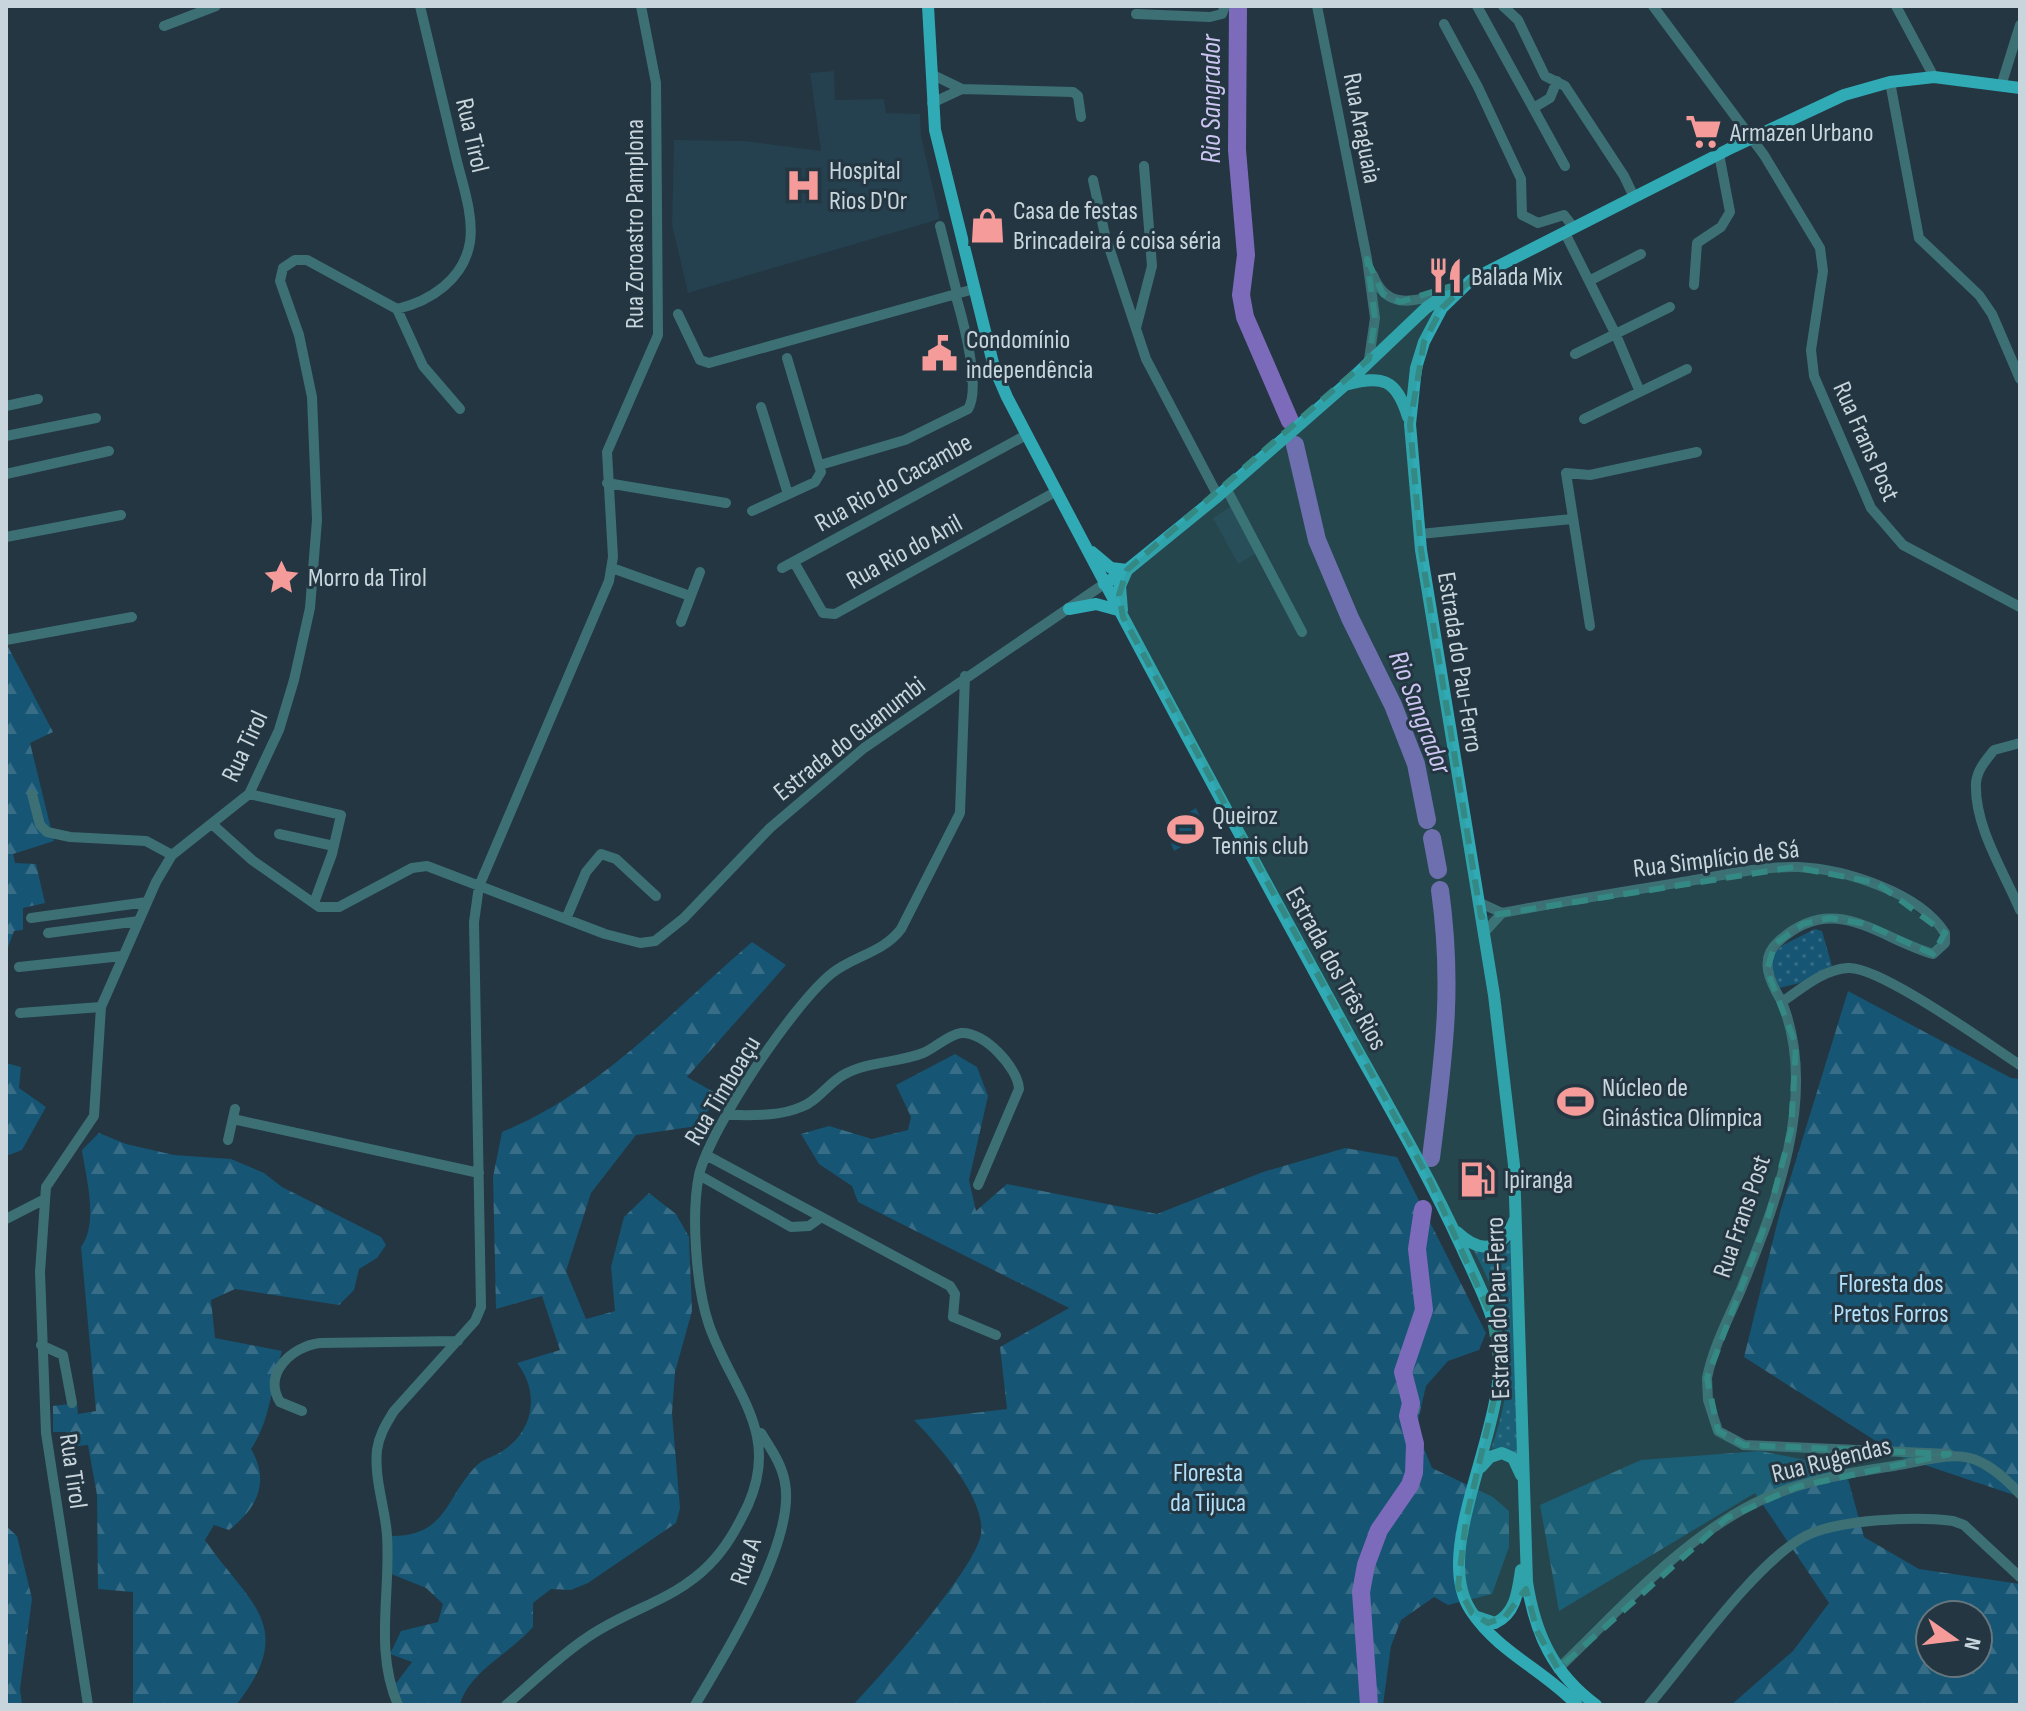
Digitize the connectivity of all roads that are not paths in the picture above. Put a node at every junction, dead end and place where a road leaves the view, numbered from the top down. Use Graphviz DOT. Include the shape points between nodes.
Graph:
graph roads {
  1 [pos="216,6"];
  2 [pos="420,6"];
  3 [pos="641,6"];
  4 [pos="928,6"];
  5 [pos="1317,6"];
  6 [pos="1477,6"];
  7 [pos="1503,6"];
  8 [pos="1653,6"];
  9 [pos="1896,6"];
  10 [pos="1223,10"];
  11 [pos="1136,14"];
  12 [pos="1444,24"];
  13 [pos="2020,25"];
  14 [pos="164,26"];
  15 [pos="2018,40"];
  16 [pos="931,74"];
  17 [pos="1934,77"];
  18 [pos="1557,81"];
  19 [pos="1890,82"];
  20 [pos="2001,86"];
  21 [pos="2020,88"];
  22 [pos="962,89"];
  23 [pos="932,103"];
  24 [pos="1535,107"];
  25 [pos="1081,117"];
  26 [pos="1751,138"];
  27 [pos="1719,154"];
  28 [pos="1144,166"];
  29 [pos="1565,166"];
  30 [pos="1093,180"];
  31 [pos="1634,197"];
  32 [pos="940,226"];
  33 [pos="1569,230"];
  34 [pos="1641,254"];
  35 [pos="1367,259"];
  36 [pos="1471,280"];
  37 [pos="1589,281"];
  38 [pos="1694,285"];
  39 [pos="974,289"];
  40 [pos="1444,293"];
  41 [pos="957,296"];
  42 [pos="1670,307"];
  43 [pos="397,309"];
  44 [pos="678,314"];
  45 [pos="1136,328"];
  46 [pos="1616,335"];
  47 [pos="1575,354"];
  48 [pos="787,358"];
  49 [pos="1369,359"];
  50 [pos="994,367"];
  51 [pos="1687,369"];
  52 [pos="970,378"];
  53 [pos="2020,379"];
  54 [pos="1345,385"];
  55 [pos="1640,392"];
  56 [pos="38,399"];
  57 [pos="6,406"];
  58 [pos="761,407"];
  59 [pos="460,409"];
  60 [pos="96,418"];
  61 [pos="1584,419"];
  62 [pos="1410,424"];
  63 [pos="1026,435"];
  64 [pos="6,436"];
  65 [pos="109,451"];
  66 [pos="1697,452"];
  67 [pos="820,465"];
  68 [pos="6,474"];
  69 [pos="607,483"];
  70 [pos="1057,491"];
  71 [pos="1222,492"];
  72 [pos="788,494"];
  73 [pos="726,503"];
  74 [pos="752,511"];
  75 [pos="121,515"];
  76 [pos="1572,519"];
  77 [pos="1420,534"];
  78 [pos="6,537"];
  79 [pos="1084,544"];
  80 [pos="794,562"];
  81 [pos="612,568"];
  82 [pos="782,568"];
  83 [pos="1127,570"];
  84 [pos="700,572"];
  85 [pos="1104,584"];
  86 [pos="690,596"];
  87 [pos="2020,607"];
  88 [pos="1069,609"];
  89 [pos="1120,613"];
  90 [pos="132,617"];
  91 [pos="681,622"];
  92 [pos="1590,626"];
  93 [pos="1302,632"];
  94 [pos="6,640"];
  95 [pos="965,676"];
  96 [pos="2020,743"];
  97 [pos="32,794"];
  98 [pos="249,794"];
  99 [pos="212,824"];
  100 [pos="279,834"];
  101 [pos="334,846"];
  102 [pos="172,855"];
  103 [pos="479,886"];
  104 [pos="656,896"];
  105 [pos="147,902"];
  106 [pos="1478,902"];
  107 [pos="314,903"];
  108 [pos="2020,910"];
  109 [pos="1502,913"];
  110 [pos="31,918"];
  111 [pos="566,919"];
  112 [pos="139,921"];
  113 [pos="48,933"];
  114 [pos="1483,934"];
  115 [pos="122,956"];
  116 [pos="19,967"];
  117 [pos="1782,1002"];
  118 [pos="101,1007"];
  119 [pos="20,1013"];
  120 [pos="2020,1065"];
  121 [pos="728,1115"];
  122 [pos="228,1140"];
  123 [pos="706,1155"];
  124 [pos="479,1173"];
  125 [pos="699,1175"];
  126 [pos="978,1185"];
  127 [pos="45,1199"];
  128 [pos="1517,1213"];
  129 [pos="820,1218"];
  130 [pos="6,1219"];
  131 [pos="1452,1227"];
  132 [pos="996,1335"];
  133 [pos="458,1341"];
  134 [pos="41,1345"];
  135 [pos="72,1403"];
  136 [pos="302,1411"];
  137 [pos="755,1425"];
  138 [pos="1949,1454"];
  139 [pos="1480,1470"];
  140 [pos="1524,1482"];
  141 [pos="2020,1494"];
  142 [pos="1526,1547"];
  143 [pos="2020,1577"];
  144 [pos="1472,1613"];
  145 [pos="1558,1669"];
  146 [pos="1576,1700"];
  147 [pos="88,1705"];
  148 [pos="398,1705"];
  149 [pos="506,1705"];
  150 [pos="695,1705"];
  151 [pos="1596,1705"];
  152 [pos="1649,1705"];
  1 -- 14 [label="street"];
  2 -- 43 [label="street, Rua Tirol" via="465,198 470,242 445,286"];
  3 -- 69 [label="street, Rua Zoroastro Pamplona" via="656,83 658,335 607,452"];
  4 -- 16 [label="main road, Estrada dos Três Rios"];
  5 -- 35 [label="street, Rua Araguaia"];
  6 -- 24 [label="street" via="1516,82"];
  7 -- 18 [label="street" via="1518,20 1545,76"];
  8 -- 26 [label="street, Rua Frans Post"];
  9 -- 17 [label="street"];
  10 -- 11 [label="street" via="1210,17"];
  12 -- 33 [label="street" via="1521,179 1522,215 1538,223 1564,215"];
  13 -- 15 [label="street"];
  15 -- 20 [label="street"];
  16 -- 22 [label="street"];
  16 -- 23 [label="main road, Estrada dos Três Rios"];
  17 -- 19 [label="main road, Estrada do Pau-Ferro"];
  17 -- 20 [label="main road, Estrada do Pau-Ferro"];
  18 -- 24 [label="street" via="1550,98"];
  18 -- 31 [label="street"];
  19 -- 26 [label="main road, Estrada do Pau-Ferro" via="1844,95"];
  19 -- 53 [label="street" via="1919,238 1979,295"];
  20 -- 21 [label="main road, Estrada do Pau-Ferro"];
  22 -- 23 [label="street"];
  22 -- 25 [label="street" via="1073,92"];
  23 -- 39 [label="main road, Estrada dos Três Rios"];
  24 -- 29 [label="street"];
  26 -- 27 [label="main road, Estrada do Pau-Ferro"];
  26 -- 87 [label="street, Rua Frans Post" via="1820,248 1823,271 1811,350 1814,376 1880,524 1903,545"];
  27 -- 31 [label="main road, Estrada do Pau-Ferro"];
  27 -- 38 [label="street" via="1730,212 1721,227 1697,243"];
  28 -- 45 [label="street" via="1152,266"];
  30 -- 45 [label="street"];
  31 -- 33 [label="main road, Estrada do Pau-Ferro"];
  32 -- 41 [label="street"];
  33 -- 36 [label="main road, Estrada do Pau-Ferro"];
  33 -- 37 [label="street"];
  34 -- 37 [label="street"];
  35 -- 40 [label="street, Rua Araguaia" via="1376,283 1391,300 1408,302"];
  35 -- 49 [label="street, Rua Araguaia" via="1375,318"];
  36 -- 40 [label="main road, Estrada do Guanumbi"];
  36 -- 62 [label="main road, Estrada do Pau-Ferro" via="1442,308 1424,342"];
  37 -- 46 [label="street"];
  39 -- 41 [label="street"];
  39 -- 50 [label="main road, Estrada dos Três Rios"];
  40 -- 49 [label="main road, Estrada do Guanumbi"];
  41 -- 44 [label="street" via="709,363 700,360"];
  41 -- 52 [label="street" via="972,356"];
  42 -- 46 [label="street"];
  43 -- 59 [label="street" via="423,366"];
  43 -- 98 [label="street, Rua Tirol" via="307,260 288,263 281,275 312,397 317,520 305,638 279,730"];
  45 -- 71 [label="street" via="1157,385"];
  46 -- 47 [label="street"];
  46 -- 55 [label="street"];
  48 -- 67 [label="street"];
  49 -- 54 [label="main road, Estrada do Guanumbi"];
  50 -- 52 [label="street"];
  50 -- 63 [label="main road, Estrada dos Três Rios"];
  51 -- 55 [label="street"];
  52 -- 67 [label="street" via="974,396 968,409 905,440"];
  54 -- 62 [label="main road" via="1389,383 1403,400"];
  54 -- 71 [label="main road, Estrada do Guanumbi"];
  55 -- 61 [label="street"];
  56 -- 57 [label="street"];
  58 -- 72 [label="street"];
  60 -- 64 [label="street"];
  62 -- 77 [label="main road, Estrada do Pau-Ferro"];
  63 -- 70 [label="main road, Estrada dos Três Rios"];
  63 -- 80 [label="street, Rua Rio do Cacambe"];
  65 -- 68 [label="street"];
  66 -- 76 [label="street" via="1590,475 1566,473"];
  67 -- 72 [label="street" via="815,482"];
  69 -- 73 [label="street"];
  69 -- 81 [label="street, Rua Zoroastro Pamplona"];
  70 -- 79 [label="main road, Estrada dos Três Rios"];
  70 -- 80 [label="street, Rua Rio do Anil" via="835,614 817,606"];
  71 -- 83 [label="main road, Estrada do Guanumbi"];
  71 -- 93 [label="street"];
  72 -- 74 [label="street"];
  75 -- 78 [label="street"];
  76 -- 77 [label="street"];
  76 -- 92 [label="street"];
  77 -- 106 [label="main road, Estrada do Pau-Ferro"];
  79 -- 83 [label="main road" via="1106,566"];
  79 -- 85 [label="main road, Estrada dos Três Rios"];
  80 -- 82 [label="street, Rua Rio do Cacambe"];
  81 -- 86 [label="street"];
  81 -- 103 [label="street, Rua Zoroastro Pamplona"];
  83 -- 85 [label="main road, Estrada do Guanumbi"];
  83 -- 89 [label="main road"];
  84 -- 86 [label="street"];
  85 -- 88 [label="street, Estrada do Guanumbi"];
  85 -- 89 [label="main road, Estrada dos Três Rios"];
  86 -- 91 [label="street"];
  88 -- 89 [label="main road" via="1096,604"];
  88 -- 95 [label="street, Estrada do Guanumbi"];
  89 -- 131 [label="main road, Estrada dos Três Rios"];
  90 -- 94 [label="street"];
  95 -- 111 [label="street, Estrada do Guanumbi" via="798,803 655,941 640,943"];
  95 -- 121 [label="street, Rua Timboaçu" via="960,813 901,929 889,943 842,965 812,992"];
  96 -- 108 [label="street" via="1994,750 1976,784 1984,828"];
  97 -- 102 [label="street" via="47,832 146,841"];
  98 -- 99 [label="street, Rua Tirol"];
  98 -- 101 [label="street" via="341,815"];
  99 -- 102 [label="street, Rua Tirol"];
  99 -- 107 [label="street"];
  100 -- 101 [label="street"];
  101 -- 107 [label="street"];
  102 -- 105 [label="street, Rua Tirol"];
  103 -- 107 [label="street, Estrada do Guanumbi" via="421,866 339,907"];
  103 -- 111 [label="street, Estrada do Guanumbi"];
  103 -- 124 [label="street" via="474,922"];
  104 -- 111 [label="street" via="616,859 601,854"];
  105 -- 110 [label="street"];
  105 -- 112 [label="street, Rua Tirol"];
  106 -- 109 [label="street"];
  106 -- 114 [label="main road, Estrada do Pau-Ferro"];
  109 -- 114 [label="street"];
  109 -- 117 [label="street, Rua Simplício de Sá" via="1794,867 1877,883 1945,933 1945,943 1933,954 1849,919 1803,924 1775,944 1768,957 1767,970"];
  112 -- 113 [label="street"];
  112 -- 115 [label="street, Rua Tirol"];
  114 -- 128 [label="main road, Estrada do Pau-Ferro" via="1506,1078"];
  115 -- 116 [label="street"];
  115 -- 118 [label="street, Rua Tirol"];
  117 -- 120 [label="street" via="1836,970 1861,969"];
  117 -- 138 [label="street, Rua Frans Post" via="1796,1045 1791,1130 1768,1217 1709,1366 1712,1420 1718,1431 1744,1445"];
  118 -- 119 [label="street"];
  118 -- 127 [label="street, Rua Tirol" via="97,1108 50,1176"];
  121 -- 123 [label="street, Rua Timboaçu"];
  121 -- 126 [label="street" via="801,1108 848,1072 919,1054 966,1033 990,1045 1019,1079"];
  122 -- 124 [label="street" via="234,1114"];
  123 -- 125 [label="street, Rua Timboaçu"];
  123 -- 129 [label="street"];
  124 -- 133 [label="street" via="481,1307"];
  125 -- 129 [label="street" via="791,1227 809,1226"];
  125 -- 137 [label="street, Rua Timboaçu" via="699,1269 708,1321"];
  127 -- 130 [label="street"];
  127 -- 134 [label="street, Rua Tirol"];
  128 -- 131 [label="main road" via="1508,1235 1486,1247 1469,1243"];
  128 -- 140 [label="main road, Estrada do Pau-Ferro"];
  129 -- 132 [label="street" via="950,1286 955,1294 953,1317"];
  131 -- 139 [label="main road, Estrada dos Três Rios" via="1489,1311 1500,1360"];
  133 -- 136 [label="street" via="299,1347 281,1365 275,1388 280,1402"];
  133 -- 148 [label="street" via="405,1396 383,1428 377,1448 387,1537 385,1657"];
  134 -- 135 [label="street" via="63,1355"];
  134 -- 147 [label="street, Rua Tirol" via="46,1433"];
  137 -- 149 [label="street, Rua Timboaçu" via="759,1470 727,1546 691,1582 584,1639"];
  137 -- 150 [label="street, Rua A" via="783,1473 783,1515 753,1606"];
  138 -- 141 [label="street, Rua Rugendas" via="1982,1461"];
  138 -- 145 [label="street, Rua Rugendas" via="1796,1487 1727,1518 1665,1568"];
  139 -- 140 [label="main road" via="1490,1457 1502,1453 1513,1458"];
  139 -- 144 [label="main road, Estrada dos Três Rios" via="1457,1573"];
  140 -- 142 [label="main road, Estrada do Pau-Ferro"];
  142 -- 144 [label="main road" via="1514,1602 1505,1617 1488,1623"];
  142 -- 145 [label="main road, Estrada do Pau-Ferro" via="1537,1631"];
  143 -- 152 [label="street" via="1953,1521 1820,1530 1772,1559"];
  144 -- 146 [label="main road, Estrada dos Três Rios" via="1504,1647"];
  145 -- 146 [label="main road, Estrada do Pau-Ferro"];
  146 -- 151 [label="main road, Estrada dos Três Rios"];
}
